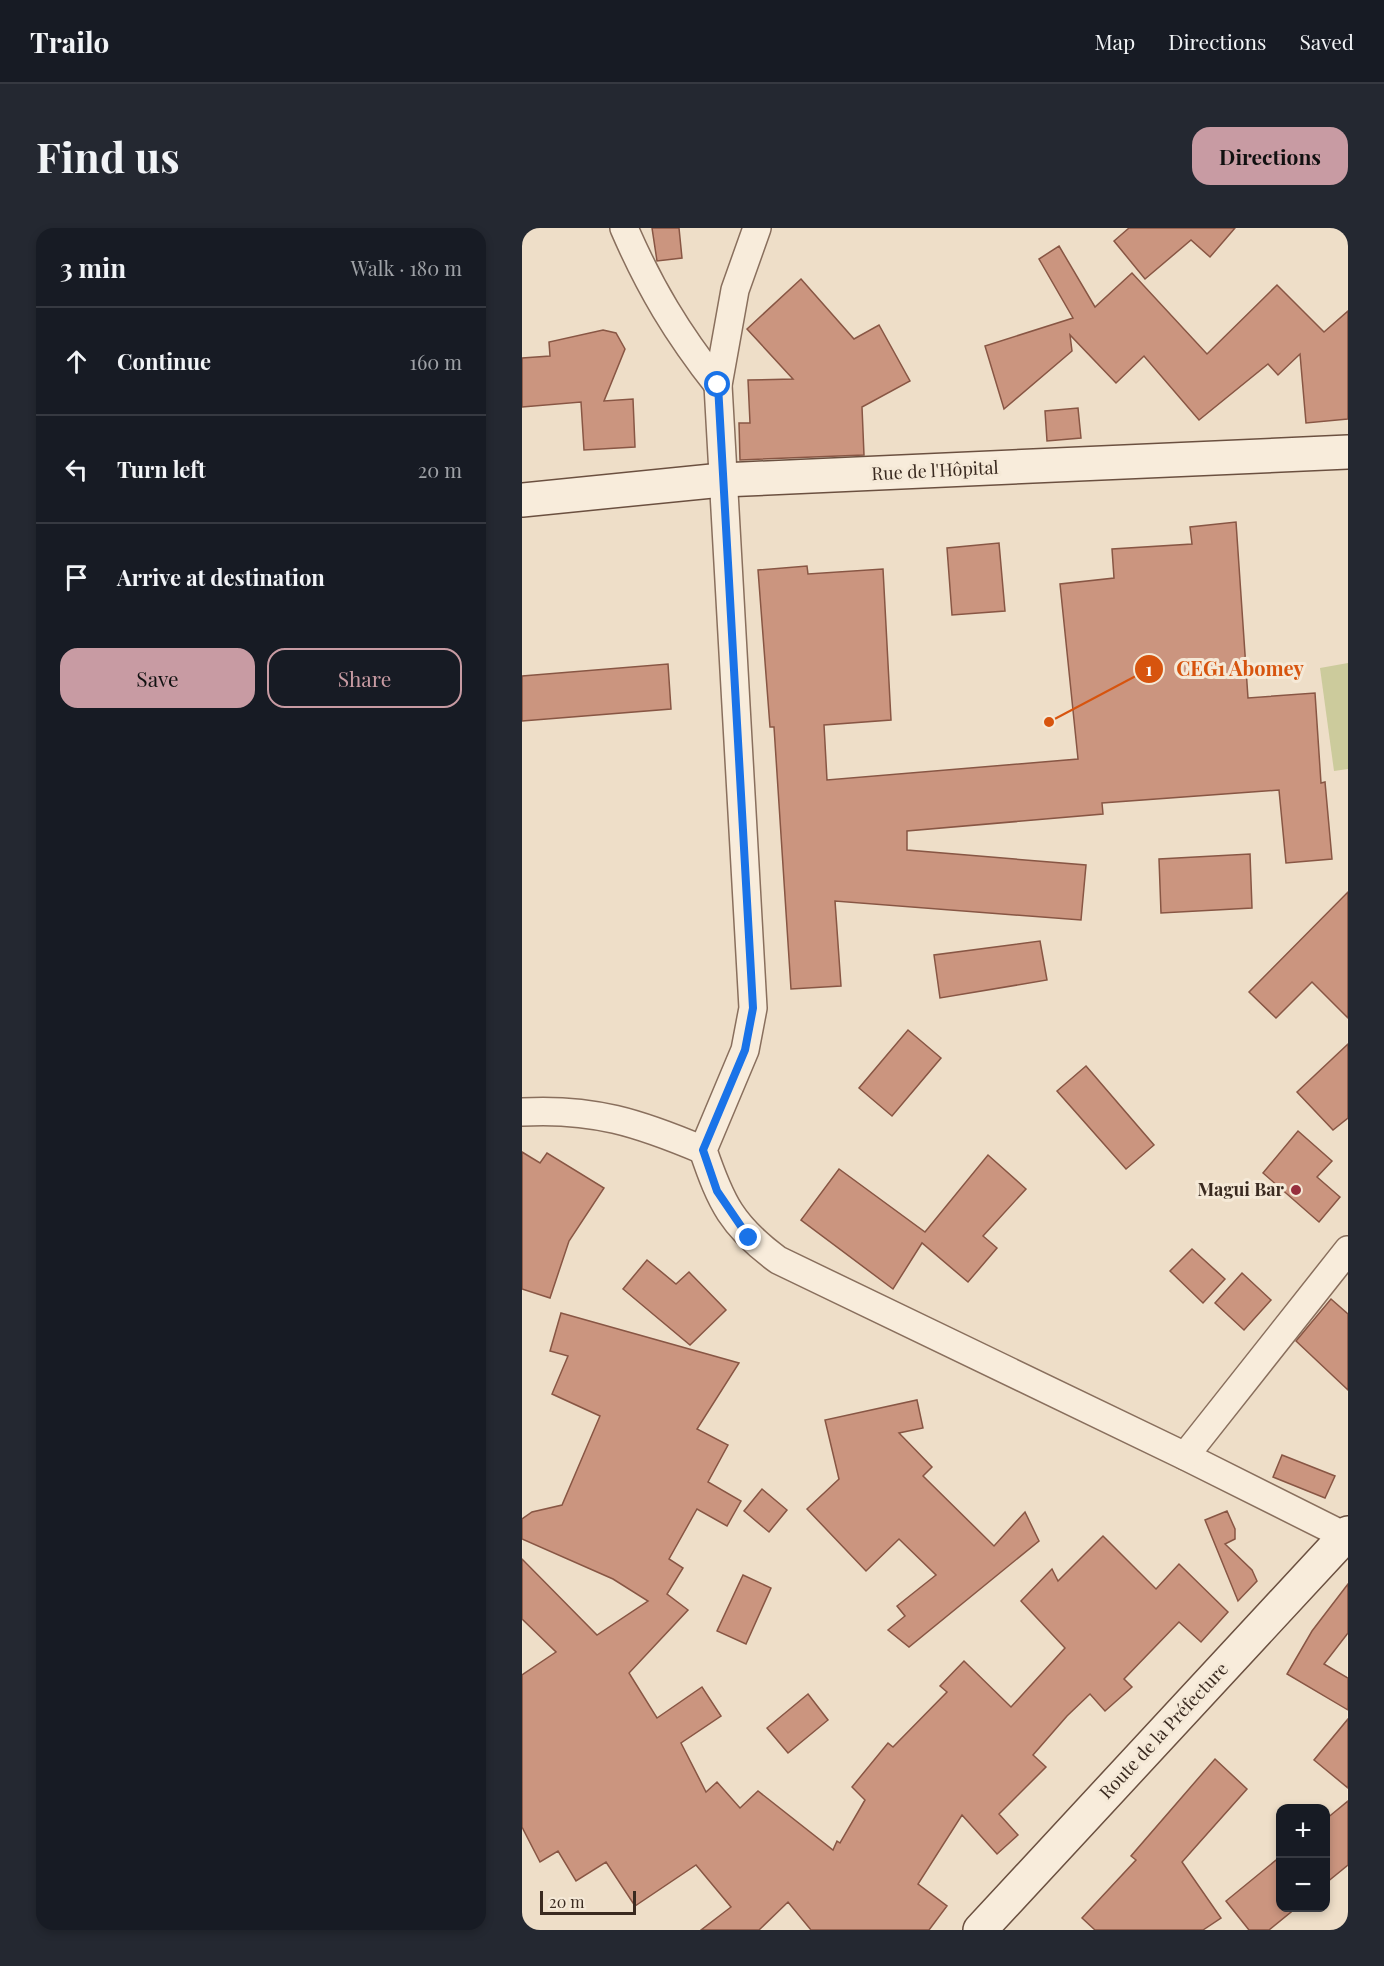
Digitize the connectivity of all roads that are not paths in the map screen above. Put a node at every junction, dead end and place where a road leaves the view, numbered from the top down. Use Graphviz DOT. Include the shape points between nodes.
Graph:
graph roads {
  1 [pos="624,228"];
  2 [pos="757,228"];
  3 [pos="718,385"];
  4 [pos="1348,452"];
  5 [pos="722,480"];
  6 [pos="522,500"];
  7 [pos="522,1112"];
  8 [pos="703,1150"];
  9 [pos="1348,1250"];
  10 [pos="1185,1456"];
  11 [pos="1347,1534"];
  12 [pos="980,1930"];
  1 -- 3 [label="street" via="647,282 684,341"];
  2 -- 3 [label="street" via="735,290"];
  3 -- 5 [label="street"];
  4 -- 5 [label="street, Rue de l'Hôpital"];
  5 -- 6 [label="street, Rue de l'Hôpital"];
  5 -- 8 [label="street" via="753,1008 745,1050"];
  7 -- 8 [label="street" via="611,1118 645,1126"];
  8 -- 10 [label="street" via="717,1191 734,1219 749,1238 778,1260"];
  9 -- 10 [label="street"];
  10 -- 11 [label="street"];
  11 -- 12 [label="street, Route de la Préfecture"];
}
